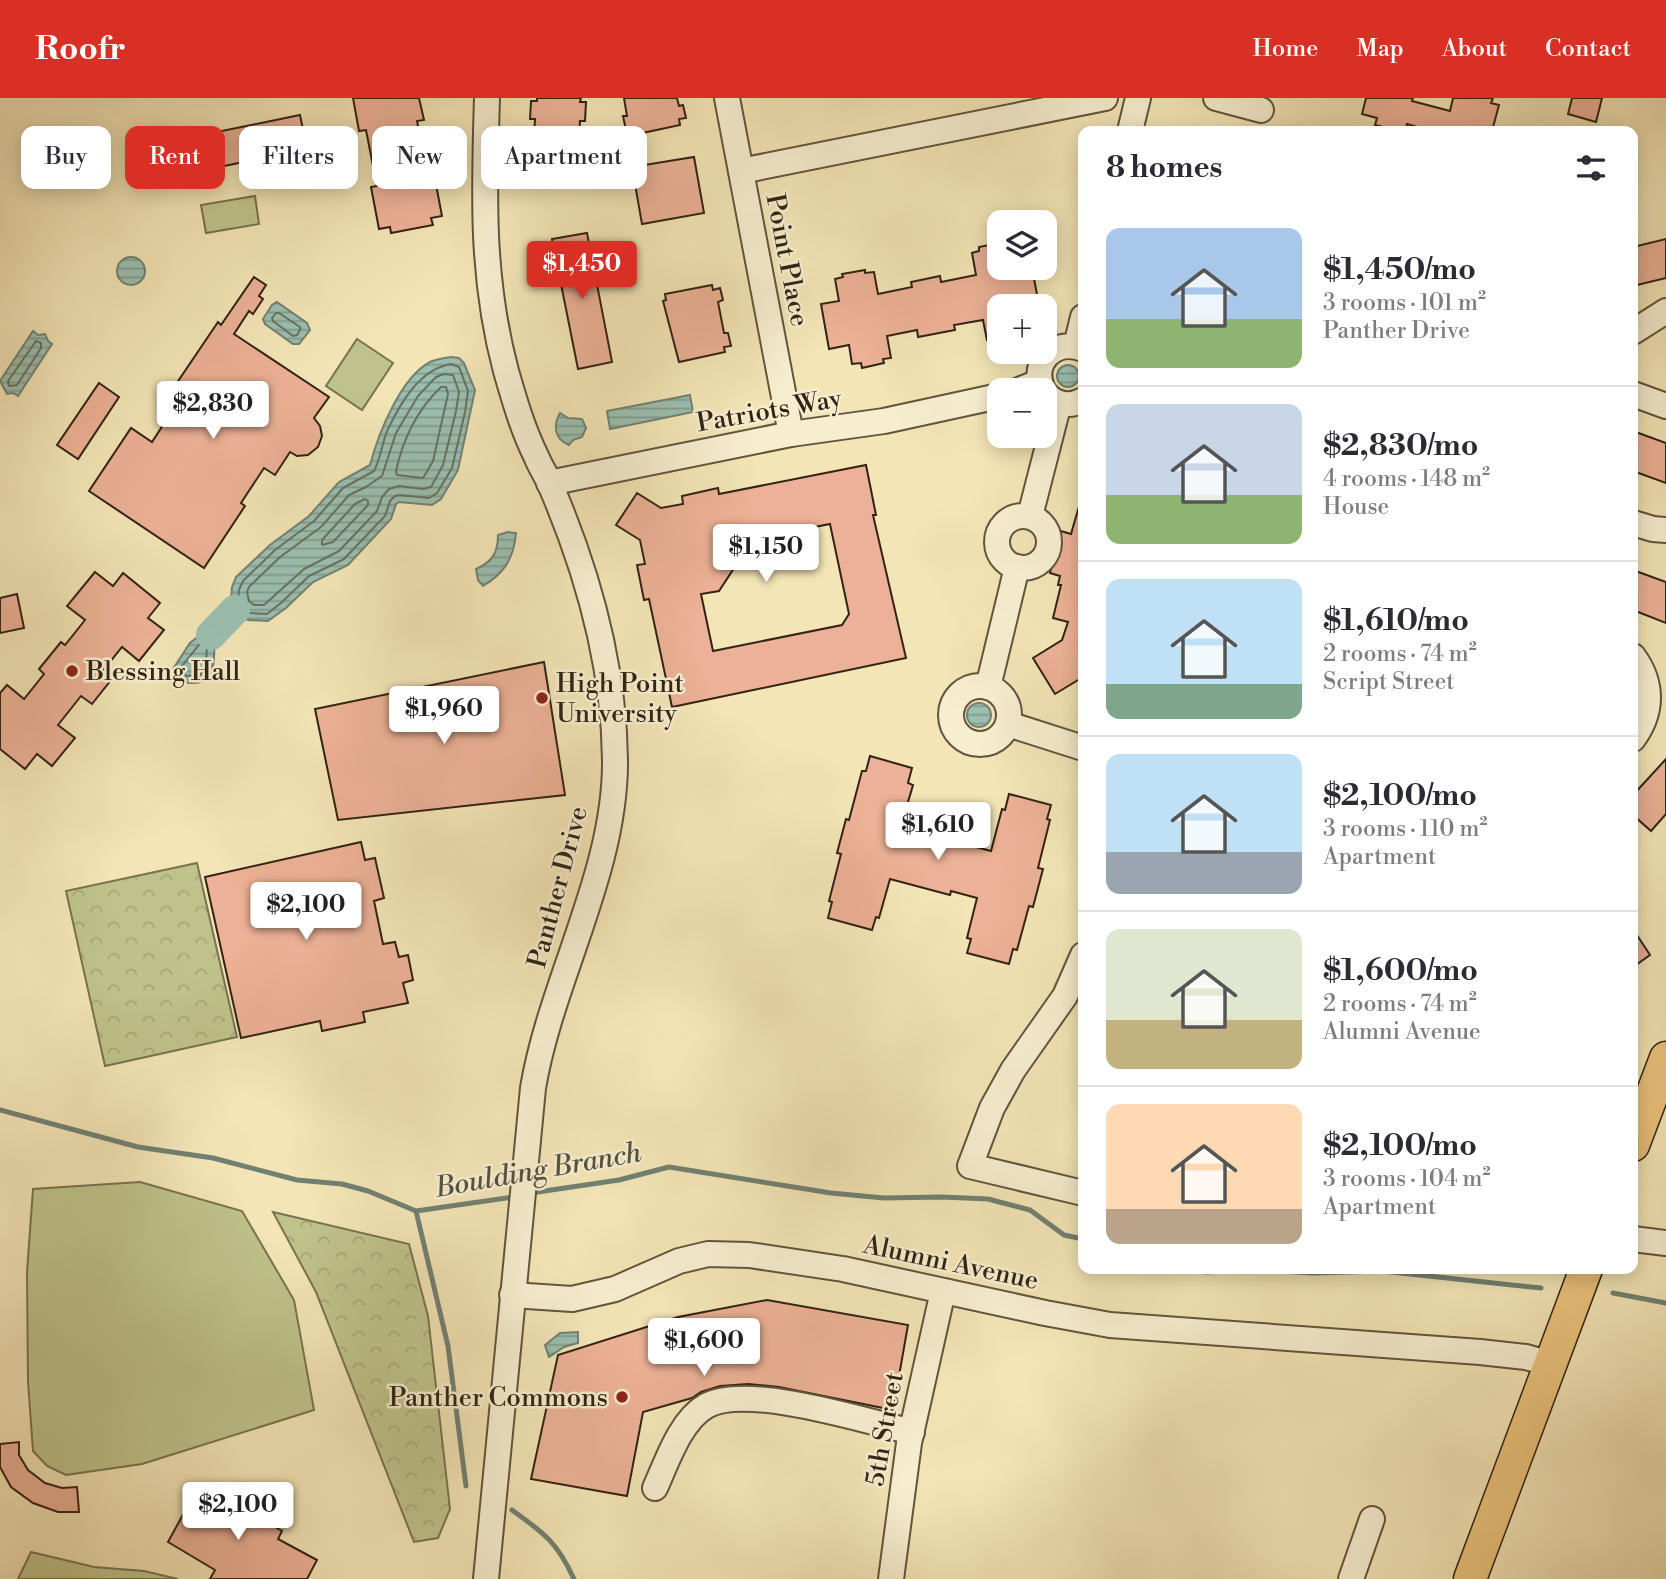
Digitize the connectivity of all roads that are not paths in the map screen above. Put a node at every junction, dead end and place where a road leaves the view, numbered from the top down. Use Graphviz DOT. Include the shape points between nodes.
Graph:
graph roads {
  1 [pos="487,98"];
  2 [pos="727,98"];
  3 [pos="1105,98"];
  4 [pos="1138,98"];
  5 [pos="1216,98"];
  6 [pos="1261,110"];
  7 [pos="1131,126"];
  8 [pos="741,171"];
  9 [pos="1666,311"];
  10 [pos="1638,329"];
  11 [pos="1078,348"];
  12 [pos="1045,378"];
  13 [pos="1638,396"];
  14 [pos="987,399"];
  15 [pos="1666,406"];
  16 [pos="791,434"];
  17 [pos="1040,448"];
  18 [pos="549,483"];
  19 [pos="1030,516"];
  20 [pos="1017,567"];
  21 [pos="1638,665"];
  22 [pos="988,687"];
  23 [pos="1008,724"];
  24 [pos="1638,729"];
  25 [pos="1078,746"];
  26 [pos="1078,966"];
  27 [pos="1666,1058"];
  28 [pos="1638,1132"];
  29 [pos="1078,1192"];
  30 [pos="1638,1240"];
  31 [pos="1666,1243"];
  32 [pos="1584,1274"];
  33 [pos="943,1292"];
  34 [pos="512,1295"];
  35 [pos="1551,1364"];
  36 [pos="912,1432"];
  37 [pos="655,1488"];
  38 [pos="1372,1518"];
  39 [pos="486,1579"];
  40 [pos="891,1579"];
  41 [pos="1351,1579"];
  42 [pos="1470,1579"];
  1 -- 18 [label="street, Panther Drive" via="483,206 492,310 506,372"];
  2 -- 8 [label="street, Point Place"];
  3 -- 8 [label="street"];
  4 -- 7 [label="street"];
  5 -- 6 [label="street"];
  8 -- 16 [label="street, Point Place"];
  9 -- 10 [label="street"];
  11 -- 12 [label="street" via="1066,345 1047,354 1041,362"];
  13 -- 15 [label="street"];
  14 -- 16 [label="street, Patriots Way" via="884,421"];
  16 -- 18 [label="street, Patriots Way"];
  17 -- 19 [label="street"];
  18 -- 34 [label="street, Panther Drive" via="593,601 610,679 615,763 605,845 537,1065"];
  19 -- 20 [label="street" via="1047,530 1049,548 1035,565"];
  19 -- 20 [label="street" via="1012,518 998,534 999,552"];
  20 -- 22 [label="street"];
  21 -- 24 [label="street" via="1649,690 1648,712"];
  22 -- 23 [label="street" via="1008,706"];
  22 -- 23 [label="street" via="961,693 951,721 955,730 961,738 979,745 997,739"];
  23 -- 25 [label="street"];
  26 -- 29 [label="street" via="1065,996 992,1108 970,1166"];
  27 -- 28 [label="main road"];
  30 -- 31 [label="street"];
  32 -- 35 [label="main road"];
  33 -- 34 [label="street, Alumni Avenue" via="782,1259 708,1254 678,1261 599,1294 572,1299"];
  33 -- 35 [label="street, Alumni Avenue" via="1110,1325 1480,1352"];
  33 -- 36 [label="street, 5th Street"];
  34 -- 39 [label="street, Panther Drive"];
  35 -- 42 [label="main road"];
  36 -- 37 [label="street" via="761,1398 732,1398 705,1406 682,1430"];
  36 -- 40 [label="street, 5th Street"];
  38 -- 41 [label="street"];
}
